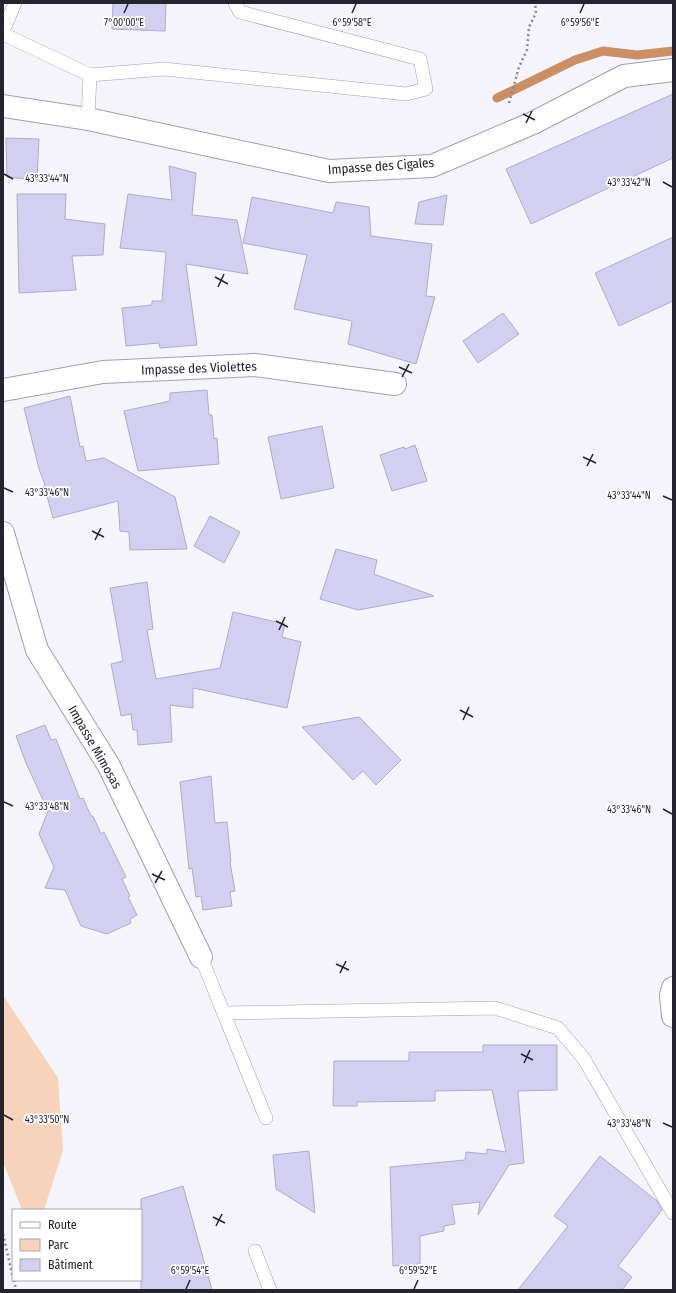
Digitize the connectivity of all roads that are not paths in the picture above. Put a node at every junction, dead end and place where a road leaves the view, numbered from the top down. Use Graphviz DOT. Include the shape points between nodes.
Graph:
graph roads {
  1 [pos="15,3"];
  2 [pos="235,3"];
  3 [pos="3,33"];
  4 [pos="673,70"];
  5 [pos="90,75"];
  6 [pos="3,106"];
  7 [pos="88,119"];
  8 [pos="395,384"];
  9 [pos="3,390"];
  10 [pos="3,534"];
  11 [pos="201,957"];
  12 [pos="673,988"];
  13 [pos="224,1013"];
  14 [pos="673,1016"];
  15 [pos="266,1118"];
  16 [pos="673,1213"];
  17 [pos="255,1251"];
  18 [pos="270,1290"];
  1 -- 3 [label="lane"];
  2 -- 5 [label="lane" via="240,12 420,59 426,89 406,94 164,69"];
  3 -- 5 [label="lane"];
  4 -- 7 [label="street, Impasse des Cigales" via="624,76 533,123 432,166 329,171"];
  5 -- 7 [label="lane"];
  6 -- 7 [label="street, Impasse des Cigales"];
  8 -- 9 [label="street, Impasse des Violettes" via="255,365 103,372"];
  10 -- 11 [label="street, Impasse Mimosas" via="37,650 109,766"];
  11 -- 13 [label="lane"];
  12 -- 14 [label="street"];
  13 -- 15 [label="lane"];
  13 -- 16 [label="lane" via="495,1008 558,1028 584,1059"];
  17 -- 18 [label="lane"];
}
